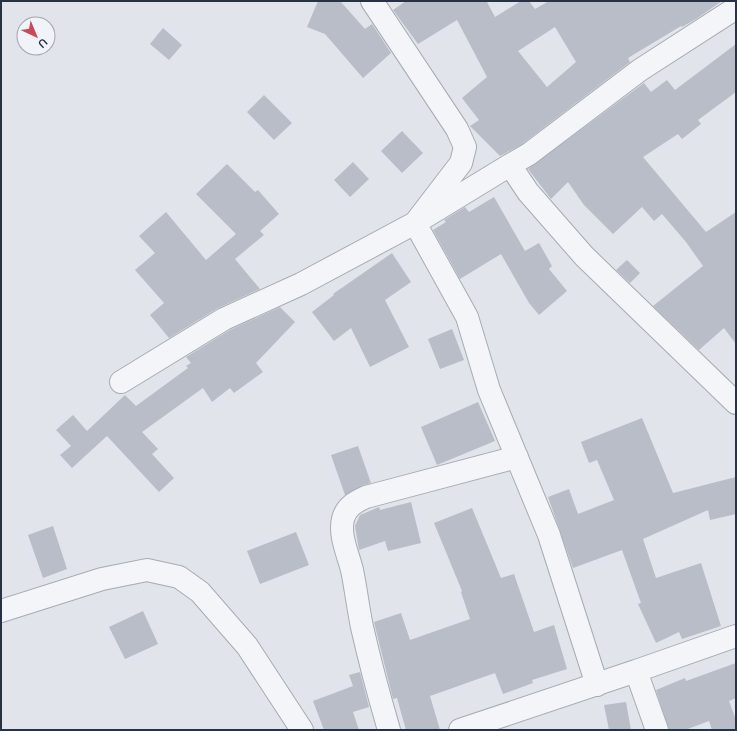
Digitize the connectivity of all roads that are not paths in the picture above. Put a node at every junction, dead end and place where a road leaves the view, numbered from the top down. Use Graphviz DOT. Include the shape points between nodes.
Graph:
graph roads {
  1 [pos="372,1"];
  2 [pos="736,8"];
  3 [pos="510,165"];
  4 [pos="415,223"];
  5 [pos="121,382"];
  6 [pos="736,403"];
  7 [pos="517,457"];
  8 [pos="1,611"];
  9 [pos="736,636"];
  10 [pos="636,671"];
  11 [pos="597,685"];
  12 [pos="302,730"];
  13 [pos="389,730"];
  14 [pos="460,730"];
  15 [pos="657,730"];
  1 -- 4 [label="street" via="457,129 465,146 461,163"];
  2 -- 3 [label="street" via="640,70"];
  3 -- 4 [label="street"];
  3 -- 6 [label="street" via="528,192 584,256"];
  4 -- 5 [label="street" via="301,284 224,319"];
  4 -- 7 [label="street" via="467,317 489,390"];
  7 -- 11 [label="street" via="548,535"];
  7 -- 13 [label="street" via="366,497 353,503 346,511 342,520 342,533 362,626"];
  8 -- 12 [label="street" via="102,579 147,570 179,577 200,592 247,646"];
  9 -- 10 [label="street"];
  10 -- 11 [label="street"];
  10 -- 15 [label="street"];
  11 -- 14 [label="street"];
}
